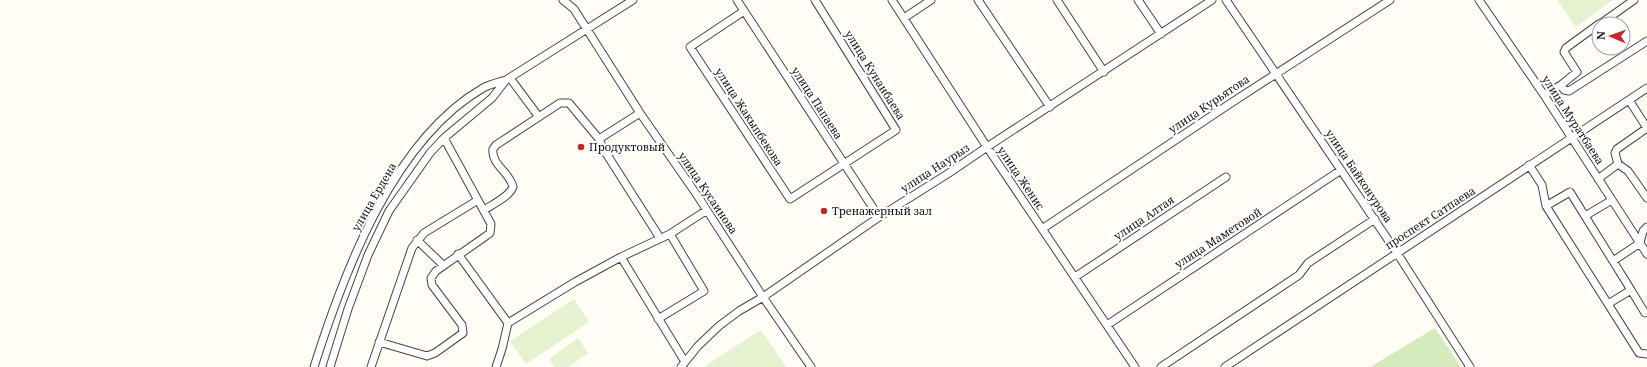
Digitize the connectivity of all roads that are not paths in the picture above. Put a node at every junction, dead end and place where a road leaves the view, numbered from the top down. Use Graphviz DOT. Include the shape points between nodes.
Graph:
graph roads {
  1 [pos="563,0"];
  2 [pos="633,0"];
  3 [pos="737,0"];
  4 [pos="815,0"];
  5 [pos="892,0"];
  6 [pos="931,0"];
  7 [pos="978,0"];
  8 [pos="1057,0"];
  9 [pos="1138,0"];
  10 [pos="1212,0"];
  11 [pos="1226,0"];
  12 [pos="1390,0"];
  13 [pos="1479,0"];
  14 [pos="1634,0"];
  15 [pos="744,11"];
  16 [pos="1611,16"];
  17 [pos="904,18"];
  18 [pos="587,29"];
  19 [pos="1591,30"];
  20 [pos="1161,34"];
  21 [pos="1647,41"];
  22 [pos="1104,72"];
  23 [pos="1275,74"];
  24 [pos="508,79"];
  25 [pos="1561,85"];
  26 [pos="1647,88"];
  27 [pos="1544,95"];
  28 [pos="1629,100"];
  29 [pos="1050,107"];
  30 [pos="640,113"];
  31 [pos="538,117"];
  32 [pos="444,138"];
  33 [pos="1571,138"];
  34 [pos="599,139"];
  35 [pos="987,147"];
  36 [pos="844,164"];
  37 [pos="1618,164"];
  38 [pos="1529,165"];
  39 [pos="1341,170"];
  40 [pos="1226,177"];
  41 [pos="1598,179"];
  42 [pos="1647,198"];
  43 [pos="478,200"];
  44 [pos="1612,200"];
  45 [pos="1546,206"];
  46 [pos="484,210"];
  47 [pos="707,210"];
  48 [pos="1585,216"];
  49 [pos="879,217"];
  50 [pos="1374,219"];
  51 [pos="1647,227"];
  52 [pos="1042,229"];
  53 [pos="670,234"];
  54 [pos="660,238"];
  55 [pos="417,240"];
  56 [pos="1640,243"];
  57 [pos="1397,253"];
  58 [pos="458,254"];
  59 [pos="1647,254"];
  60 [pos="621,257"];
  61 [pos="1613,261"];
  62 [pos="443,265"];
  63 [pos="1075,277"];
  64 [pos="1630,290"];
  65 [pos="763,297"];
  66 [pos="1608,304"];
  67 [pos="1646,314"];
  68 [pos="658,319"];
  69 [pos="508,323"];
  70 [pos="1107,325"];
  71 [pos="379,342"];
  72 [pos="1647,354"];
  73 [pos="683,365"];
  74 [pos="317,366"];
  75 [pos="330,367"];
  76 [pos="371,367"];
  77 [pos="496,367"];
  78 [pos="811,367"];
  79 [pos="1135,367"];
  80 [pos="1161,367"];
  81 [pos="1225,367"];
  82 [pos="1470,367"];
  1 -- 18 [label="street, улица Кусаинова" via="574,9"];
  2 -- 18 [label="street, улица Ердена"];
  3 -- 15 [label="street, улица Папаева"];
  4 -- 36 [label="street, улица Кунанбаева" via="896,130"];
  5 -- 17 [label="street, улица Женис"];
  6 -- 17 [label="street"];
  7 -- 29 [label="street"];
  8 -- 22 [label="street"];
  9 -- 20 [label="street"];
  10 -- 20 [label="street, улица Наурыз"];
  11 -- 23 [label="street, улица Байконурова"];
  12 -- 23 [label="street, улица Курьятова"];
  13 -- 27 [label="street, улица Муратбаева"];
  14 -- 16 [label="street"];
  15 -- 36 [label="street, улица Папаева"];
  15 -- 36 [label="street, улица Жакыпбекова" via="690,49 788,198 792,198"];
  17 -- 35 [label="street, улица Женис"];
  18 -- 24 [label="street, улица Ердена"];
  18 -- 30 [label="street, улица Кусаинова"];
  19 -- 25 [label="street" via="1566,48 1566,57 1577,72"];
  20 -- 22 [label="street, улица Наурыз"];
  21 -- 25 [label="street" via="1569,91 1564,90"];
  22 -- 29 [label="street, улица Наурыз"];
  23 -- 39 [label="street, улица Байконурова"];
  23 -- 52 [label="street, улица Курьятова"];
  24 -- 31 [label="street"];
  24 -- 32 [label="street, улица Ердена" via="492,98"];
  24 -- 74 [label="street, улица Ердена" via="484,87 450,111 432,129 399,174 378,207 356,251 334,305"];
  25 -- 27 [label="street"];
  26 -- 28 [label="street, проспект Сатпаева"];
  27 -- 33 [label="street, улица Муратбаева"];
  28 -- 33 [label="street, проспект Сатпаева"];
  28 -- 37 [label="street" via="1647,128 1617,149 1615,153"];
  29 -- 35 [label="street, улица Наурыз"];
  30 -- 34 [label="street"];
  30 -- 47 [label="street, улица Кусаинова"];
  31 -- 34 [label="street" via="560,103 569,104"];
  31 -- 46 [label="street" via="493,150 493,159 510,179 513,187 506,196"];
  32 -- 43 [label="street"];
  32 -- 75 [label="street, улица Ердена" via="430,153 386,218 368,255"];
  33 -- 38 [label="street, проспект Сатпаева"];
  33 -- 41 [label="street, улица Муратбаева"];
  34 -- 54 [label="street"];
  35 -- 49 [label="street, улица Наурыз"];
  35 -- 52 [label="street, улица Женис"];
  36 -- 49 [label="street, улица Папаева"];
  37 -- 41 [label="street"];
  37 -- 42 [label="street" via="1628,172"];
  38 -- 45 [label="street" via="1542,185"];
  38 -- 57 [label="street, проспект Сатпаева"];
  39 -- 50 [label="street, улица Байконурова"];
  39 -- 70 [label="street, улица Маметовой"];
  40 -- 63 [label="street, улица Алтая"];
  41 -- 44 [label="street, улица Муратбаева"];
  43 -- 46 [label="street"];
  43 -- 55 [label="street" via="424,233"];
  44 -- 48 [label="street"];
  44 -- 56 [label="street, улица Муратбаева"];
  45 -- 48 [label="street" via="1570,192"];
  45 -- 66 [label="street"];
  46 -- 58 [label="street" via="491,224 490,233"];
  47 -- 53 [label="street"];
  47 -- 65 [label="street, улица Кусаинова"];
  48 -- 61 [label="street"];
  49 -- 65 [label="street, улица Наурыз"];
  50 -- 57 [label="street, улица Байконурова"];
  50 -- 80 [label="street" via="1308,263 1299,275"];
  51 -- 56 [label="street" via="1643,231"];
  52 -- 63 [label="street, улица Женис"];
  53 -- 54 [label="street"];
  53 -- 68 [label="street" via="704,291"];
  54 -- 60 [label="street"];
  55 -- 62 [label="street"];
  55 -- 71 [label="street"];
  56 -- 59 [label="street, улица Муратбаева"];
  56 -- 61 [label="street"];
  57 -- 81 [label="street, проспект Сатпаева"];
  57 -- 82 [label="street, улица Байконурова"];
  58 -- 62 [label="street"];
  58 -- 69 [label="street"];
  60 -- 68 [label="street"];
  60 -- 69 [label="street"];
  61 -- 64 [label="street"];
  62 -- 71 [label="street" via="436,270 430,282 462,325 463,333 427,356"];
  63 -- 70 [label="street, улица Женис"];
  64 -- 66 [label="street"];
  64 -- 67 [label="street"];
  65 -- 73 [label="street, улица Наурыз" via="718,326"];
  65 -- 78 [label="street, улица Кусаинова"];
  66 -- 72 [label="street" via="1639,353"];
  68 -- 73 [label="street"];
  69 -- 77 [label="street"];
  70 -- 79 [label="street, улица Женис"];
  71 -- 76 [label="street"];
}
